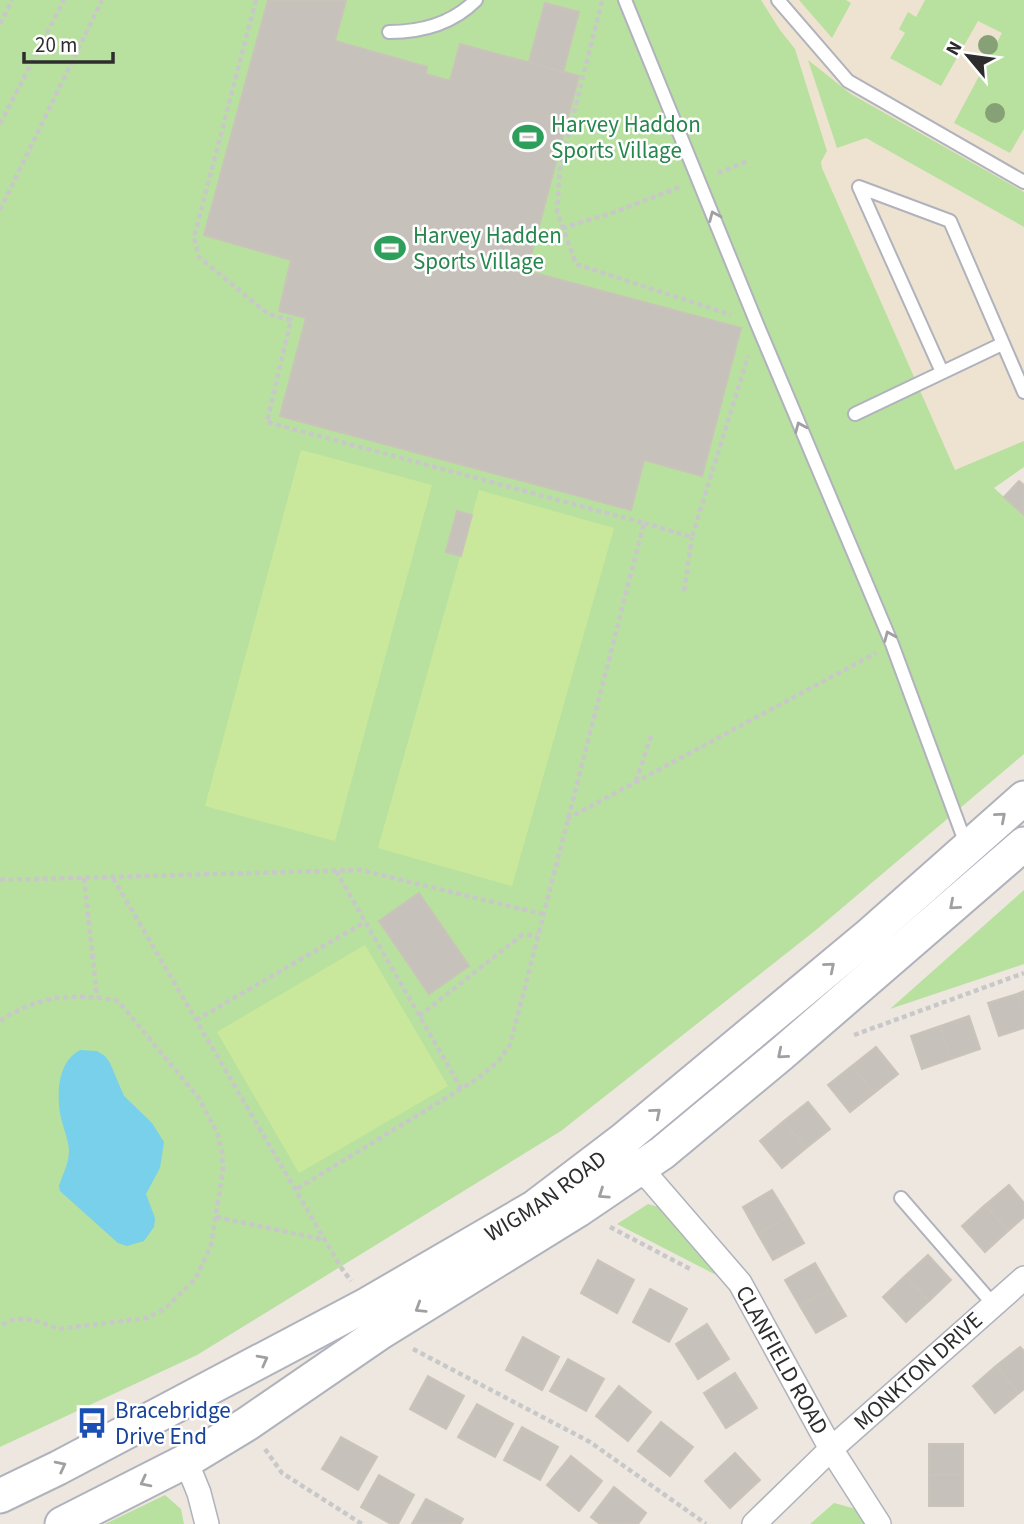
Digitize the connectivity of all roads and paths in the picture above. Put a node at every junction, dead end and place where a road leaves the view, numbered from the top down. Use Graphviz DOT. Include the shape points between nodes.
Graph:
graph roads {
  1 [pos="12,0"];
  2 [pos="64,0"];
  3 [pos="102,0"];
  4 [pos="256,0"];
  5 [pos="476,0"];
  6 [pos="603,0"];
  7 [pos="625,0"];
  8 [pos="778,0"];
  9 [pos="0,24"];
  10 [pos="388,32"];
  11 [pos="0,124"];
  12 [pos="748,162"];
  13 [pos="699,180"];
  14 [pos="1024,182"];
  15 [pos="0,210"];
  16 [pos="562,228"];
  17 [pos="757,324"];
  18 [pos="1002,344"];
  19 [pos="942,372"];
  20 [pos="1024,392"];
  21 [pos="855,414"];
  22 [pos="644,523"];
  23 [pos="692,537"];
  24 [pos="684,591"];
  25 [pos="892,644"];
  26 [pos="650,736"];
  27 [pos="636,782"];
  28 [pos="1024,798"];
  29 [pos="567,819"];
  30 [pos="1024,844"];
  31 [pos="967,847"];
  32 [pos="337,871"];
  33 [pos="990,874"];
  34 [pos="83,878"];
  35 [pos="113,878"];
  36 [pos="0,880"];
  37 [pos="542,915"];
  38 [pos="365,922"];
  39 [pos="537,935"];
  40 [pos="1024,973"];
  41 [pos="97,997"];
  42 [pos="419,1016"];
  43 [pos="196,1020"];
  44 [pos="0,1021"];
  45 [pos="847,1038"];
  46 [pos="461,1088"];
  47 [pos="623,1140"];
  48 [pos="638,1170"];
  49 [pos="295,1190"];
  50 [pos="901,1198"];
  51 [pos="578,1210"];
  52 [pos="216,1217"];
  53 [pos="325,1240"];
  54 [pos="702,1275"];
  55 [pos="1024,1278"];
  56 [pos="993,1304"];
  57 [pos="374,1318"];
  58 [pos="0,1327"];
  59 [pos="247,1424"];
  60 [pos="831,1449"];
  61 [pos="186,1461"];
  62 [pos="0,1496"];
  63 [pos="62,1524"];
  64 [pos="207,1524"];
  65 [pos="362,1524"];
  66 [pos="706,1524"];
  67 [pos="754,1524"];
  68 [pos="879,1524"];
  1 -- 9 [label="path"];
  2 -- 11 [label="path"];
  3 -- 15 [label="path"];
  4 -- 22 [label="path" via="194,237 199,257 268,314 291,320 267,422"];
  5 -- 10 [label="lane" via="436,26"];
  6 -- 16 [label="path" via="560,169 557,212"];
  7 -- 13 [label="lane"];
  8 -- 14 [label="lane" via="848,81"];
  12 -- 13 [label="path"];
  13 -- 16 [label="path"];
  17 -- 13 [label="lane, one-way"];
  16 -- 17 [label="path" via="576,264"];
  17 -- 23 [label="path"];
  25 -- 17 [label="lane, one-way"];
  18 -- 19 [label="lane"];
  18 -- 19 [label="lane" via="950,221 859,187"];
  18 -- 20 [label="lane"];
  19 -- 21 [label="lane"];
  22 -- 23 [label="path"];
  22 -- 29 [label="path"];
  23 -- 24 [label="path"];
  25 -- 27 [label="path"];
  25 -- 31 [label="lane"];
  26 -- 27 [label="path"];
  27 -- 29 [label="path"];
  31 -- 28 [label="street, WIGMAN ROAD, one-way"];
  29 -- 37 [label="path"];
  30 -- 33 [label="street, WIGMAN ROAD"];
  31 -- 33 [label="street"];
  47 -- 31 [label="street, WIGMAN ROAD, one-way" via="867,937"];
  32 -- 35 [label="path"];
  32 -- 37 [label="path" via="360,870"];
  32 -- 38 [label="path"];
  33 -- 48 [label="street, WIGMAN ROAD, one-way"];
  34 -- 35 [label="path"];
  34 -- 36 [label="path"];
  34 -- 41 [label="path"];
  35 -- 43 [label="path"];
  37 -- 39 [label="path"];
  38 -- 42 [label="path"];
  38 -- 43 [label="path"];
  39 -- 42 [label="path" via="522,935"];
  39 -- 46 [label="path" via="510,1045 498,1062"];
  40 -- 45 [label="path"];
  41 -- 44 [label="path" via="54,998"];
  41 -- 52 [label="path" via="118,1001 209,1114 222,1151 222,1190"];
  42 -- 46 [label="path"];
  43 -- 49 [label="path"];
  46 -- 49 [label="path"];
  47 -- 48 [label="street, CLANFIELD ROAD"];
  47 -- 57 [label="street, WIGMAN ROAD" via="535,1208"];
  48 -- 51 [label="street, WIGMAN ROAD, one-way"];
  48 -- 60 [label="street, CLANFIELD ROAD" via="740,1283"];
  49 -- 53 [label="path"];
  50 -- 56 [label="lane"];
  51 -- 54 [label="path"];
  51 -- 57 [label="street, WIGMAN ROAD, one-way"];
  52 -- 53 [label="path"];
  52 -- 58 [label="path" via="211,1245 196,1278 166,1308 147,1318 58,1329 33,1320 9,1320"];
  53 -- 57 [label="path"];
  55 -- 56 [label="street, MONKTON DRIVE"];
  56 -- 60 [label="street, MONKTON DRIVE"];
  57 -- 59 [label="street, WIGMAN ROAD"];
  62 -- 57 [label="street, WIGMAN ROAD, one-way"];
  57 -- 66 [label="path" via="590,1442"];
  59 -- 61 [label="street, WIGMAN ROAD"];
  59 -- 65 [label="path" via="282,1474"];
  60 -- 67 [label="street, MONKTON DRIVE"];
  60 -- 68 [label="street, CLANFIELD ROAD"];
  61 -- 63 [label="street, WIGMAN ROAD, one-way"];
  61 -- 64 [label="street"];
}
